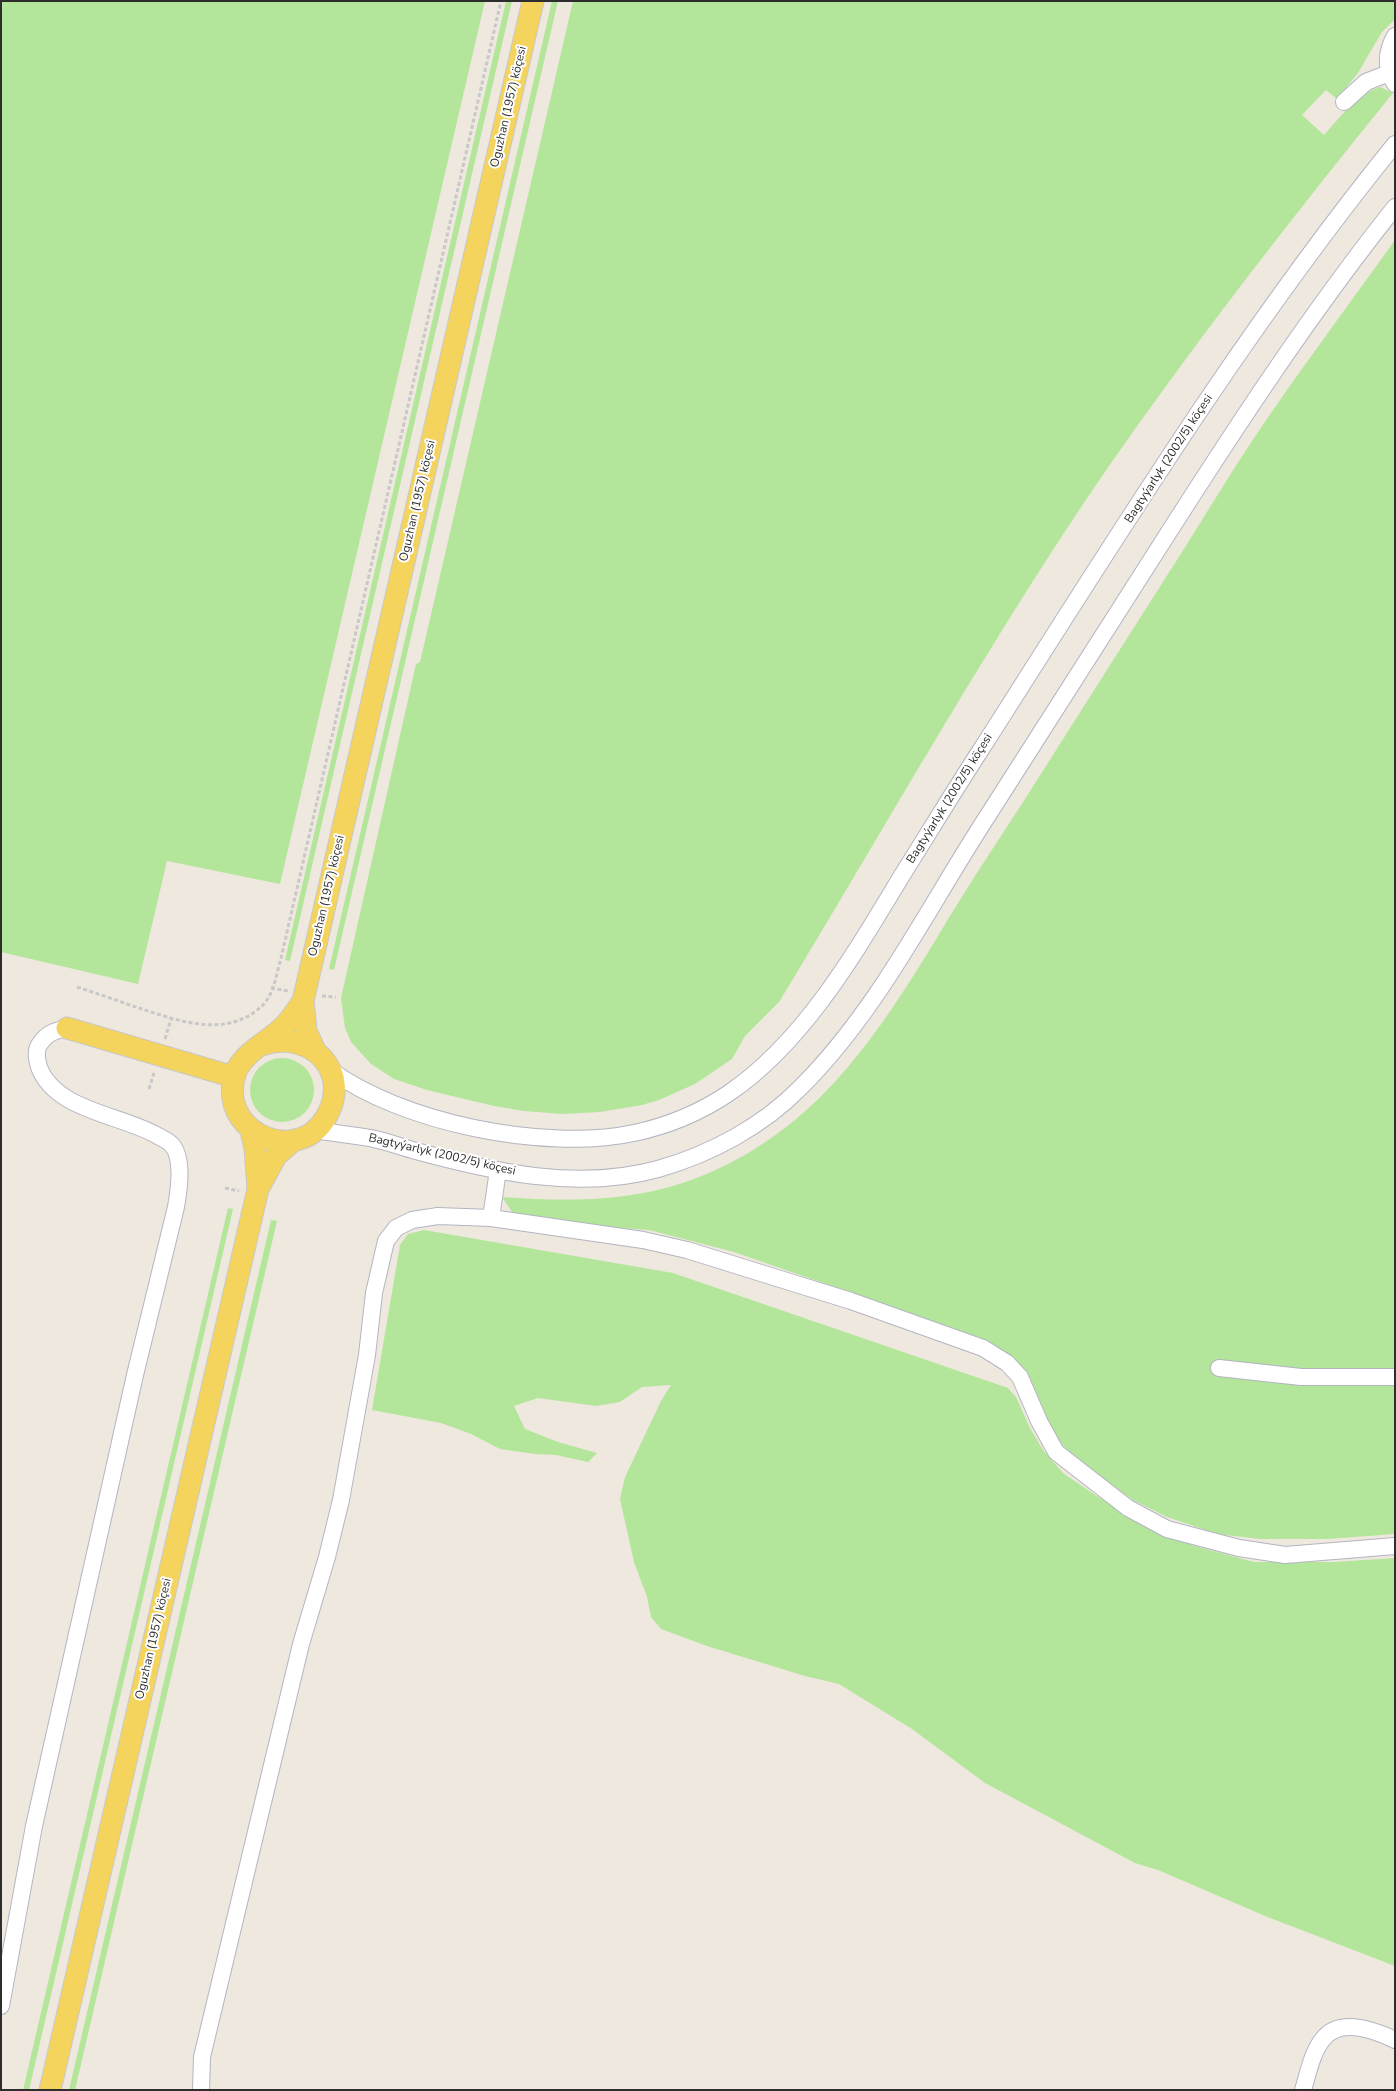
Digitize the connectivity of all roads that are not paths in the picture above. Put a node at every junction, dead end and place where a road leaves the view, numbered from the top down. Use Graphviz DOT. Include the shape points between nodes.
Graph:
graph roads {
  1 [pos="533,1"];
  2 [pos="1395,36"];
  3 [pos="1392,79"];
  4 [pos="1344,102"];
  5 [pos="1395,144"];
  6 [pos="1395,207"];
  7 [pos="303,1001"];
  8 [pos="67,1028"];
  9 [pos="261,1045"];
  10 [pos="315,1051"];
  11 [pos="329,1069"];
  12 [pos="234,1077"];
  13 [pos="315,1130"];
  14 [pos="251,1131"];
  15 [pos="294,1140"];
  16 [pos="498,1170"];
  17 [pos="258,1189"];
  18 [pos="491,1218"];
  19 [pos="1219,1368"];
  20 [pos="1395,1377"];
  21 [pos="1395,1546"];
  22 [pos="1,2006"];
  23 [pos="1395,2040"];
  24 [pos="50,2090"];
  25 [pos="201,2090"];
  26 [pos="1303,2090"];
  1 -- 7 [label="main road, Oguzhan (1957) köçesi"];
  2 -- 3 [label="street" via="1389,46 1387,62"];
  3 -- 4 [label="street" via="1366,82"];
  5 -- 11 [label="street, Bagtyýarlyk (2002/5) köçesi" via="1201,406 858,948 805,1020 749,1079 711,1104 669,1122 633,1134 584,1139 542,1138 481,1130 420,1113 369,1093"];
  6 -- 16 [label="street, Bagtyýarlyk (2002/5) köçesi" via="1242,418 951,872 905,952 854,1027 803,1086 752,1128 704,1152 658,1169 630,1175 578,1178"];
  7 -- 9 [label="main road, Oguzhan (1957) köçesi" via="287,1023"];
  7 -- 10 [label="main road, Oguzhan (1957) köçesi" via="306,1031"];
  8 -- 12 [label="main road"];
  8 -- 22 [label="street" via="45,1036 37,1048 40,1071 55,1091 79,1105 147,1130 172,1144 180,1181 34,1826"];
  9 -- 10 [label="main road" via="283,1040"];
  9 -- 12 [label="main road, Oguzhan (1957) köçesi" via="251,1051"];
  10 -- 11 [label="main road, Oguzhan (1957) köçesi"];
  11 -- 13 [label="main road, Oguzhan (1957) köçesi" via="333,1102 326,1118"];
  12 -- 14 [label="main road, Oguzhan (1957) köçesi" via="233,1102 243,1123"];
  13 -- 15 [label="main road, Oguzhan (1957) köçesi"];
  13 -- 16 [label="street, Bagtyýarlyk (2002/5) köçesi" via="374,1139"];
  14 -- 15 [label="main road, Oguzhan (1957) köçesi" via="272,1140"];
  14 -- 17 [label="main road, Oguzhan (1957) köçesi"];
  15 -- 17 [label="main road, Oguzhan (1957) köçesi" via="276,1156"];
  16 -- 18 [label="street"];
  17 -- 24 [label="main road, Oguzhan (1957) köçesi"];
  18 -- 21 [label="street" via="643,1240 688,1250 851,1301 983,1348 1007,1363 1020,1377 1056,1452 1128,1508 1167,1528 1239,1548 1285,1555"];
  18 -- 25 [label="street" via="438,1216 412,1220 396,1228 386,1241 374,1293 367,1354 341,1500 301,1644 202,2057"];
  19 -- 20 [label="street" via="1302,1377"];
  23 -- 26 [label="street" via="1355,2026 1337,2029 1323,2038 1317,2048"];
}
